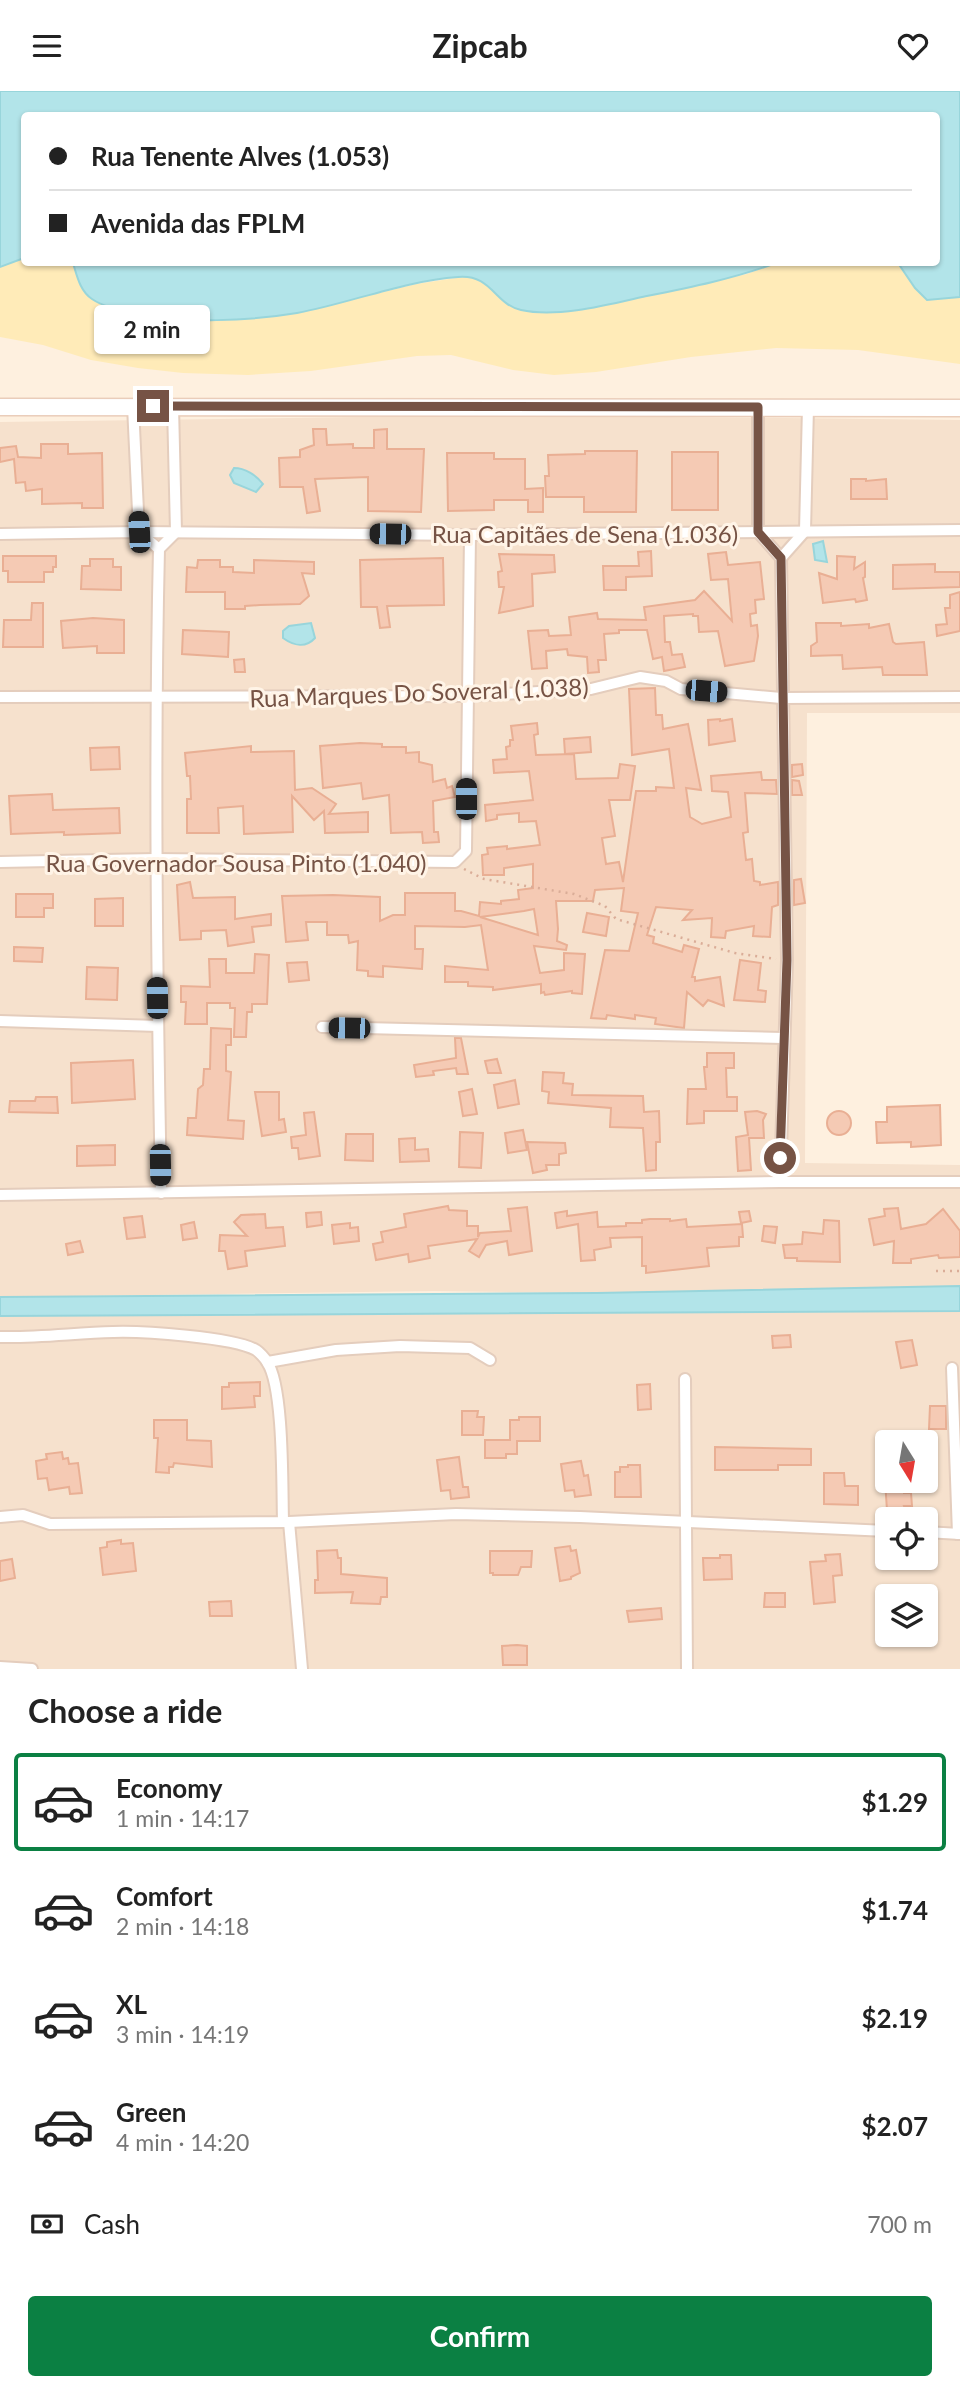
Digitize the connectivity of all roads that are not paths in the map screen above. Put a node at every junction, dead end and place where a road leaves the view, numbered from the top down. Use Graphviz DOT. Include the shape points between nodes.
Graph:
graph roads {
  1 [pos="133,406"];
  2 [pos="173,406"];
  3 [pos="0,407"];
  4 [pos="758,407"];
  5 [pos="808,407"];
  6 [pos="960,408"];
  7 [pos="960,530"];
  8 [pos="805,531"];
  9 [pos="139,532"];
  10 [pos="176,532"];
  11 [pos="758,532"];
  12 [pos="0,534"];
  13 [pos="470,535"];
  14 [pos="159,549"];
  15 [pos="781,558"];
  16 [pos="467,695"];
  17 [pos="0,697"];
  18 [pos="156,697"];
  19 [pos="960,697"];
  20 [pos="781,698"];
  21 [pos="155,859"];
  22 [pos="0,862"];
  23 [pos="0,1021"];
  24 [pos="158,1026"];
  25 [pos="322,1027"];
  26 [pos="783,1038"];
  27 [pos="780,1182"];
  28 [pos="960,1182"];
  29 [pos="161,1193"];
  30 [pos="0,1195"];
  31 [pos="0,1337"];
  32 [pos="490,1360"];
  33 [pos="268,1362"];
  34 [pos="952,1369"];
  35 [pos="685,1379"];
  36 [pos="0,1517"];
  37 [pos="286,1521"];
  38 [pos="687,1522"];
  39 [pos="875,1530"];
  40 [pos="938,1533"];
  41 [pos="959,1534"];
  42 [pos="0,1667"];
  43 [pos="33,1669"];
  44 [pos="302,1669"];
  45 [pos="687,1669"];
  1 -- 2 [label="street"];
  1 -- 3 [label="street"];
  1 -- 9 [label="street"];
  2 -- 4 [label="street"];
  2 -- 10 [label="street"];
  4 -- 5 [label="street"];
  4 -- 11 [label="street"];
  5 -- 6 [label="street"];
  5 -- 8 [label="street"];
  7 -- 8 [label="street, Rua Capitães de Sena (1.036)"];
  8 -- 11 [label="street, Rua Capitães de Sena (1.036)"];
  8 -- 15 [label="street"];
  9 -- 10 [label="street, Rua Capitães de Sena (1.036)"];
  9 -- 12 [label="street, Rua Capitães de Sena (1.036)"];
  9 -- 14 [label="street"];
  10 -- 13 [label="street, Rua Capitães de Sena (1.036)"];
  10 -- 14 [label="street"];
  11 -- 13 [label="street, Rua Capitães de Sena (1.036)"];
  11 -- 15 [label="street"];
  13 -- 16 [label="street"];
  14 -- 18 [label="street"];
  15 -- 20 [label="street"];
  16 -- 18 [label="street, Rua Marques Do Soveral (1.038)"];
  16 -- 20 [label="street, Rua Marques Do Soveral (1.038)" via="592,689 640,677 681,689"];
  16 -- 21 [label="street, Rua Governador Sousa Pinto (1.040)" via="466,851 455,862"];
  17 -- 18 [label="street, Rua Marques Do Soveral (1.038)"];
  18 -- 21 [label="street"];
  19 -- 20 [label="street, Rua Marques Do Soveral (1.038)"];
  20 -- 26 [label="street" via="787,960"];
  21 -- 22 [label="street, Rua Governador Sousa Pinto (1.040)"];
  21 -- 24 [label="street"];
  23 -- 24 [label="street"];
  24 -- 29 [label="street"];
  25 -- 26 [label="street"];
  26 -- 27 [label="street"];
  27 -- 28 [label="street"];
  27 -- 29 [label="street"];
  29 -- 30 [label="street"];
  31 -- 33 [label="street" via="115,1332 183,1336 257,1350"];
  32 -- 33 [label="street" via="470,1348 400,1346 336,1350"];
  33 -- 37 [label="street" via="278,1403"];
  34 -- 41 [label="street"];
  35 -- 38 [label="street"];
  36 -- 37 [label="street" via="23,1515 50,1524"];
  37 -- 38 [label="street" via="456,1514"];
  37 -- 44 [label="street"];
  38 -- 39 [label="street"];
  38 -- 45 [label="street"];
  40 -- 41 [label="street"];
  42 -- 43 [label="street"];
}
